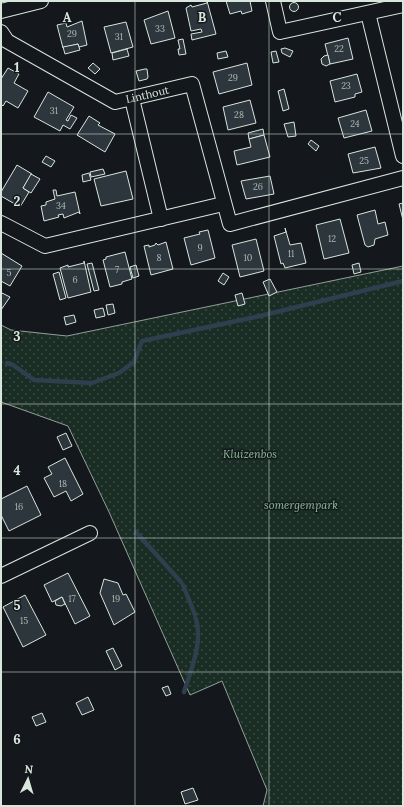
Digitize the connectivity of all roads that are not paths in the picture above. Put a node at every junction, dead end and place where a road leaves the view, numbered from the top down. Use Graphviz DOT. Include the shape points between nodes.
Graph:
graph roads {
  1 [pos="41,1"];
  2 [pos="273,1"];
  3 [pos="403,5"];
  4 [pos="1,11"];
  5 [pos="368,13"];
  6 [pos="1,32"];
  7 [pos="132,99"];
  8 [pos="403,156"];
  9 [pos="403,178"];
  10 [pos="223,204"];
  11 [pos="161,219"];
  12 [pos="1,223"];
  13 [pos="90,533"];
  14 [pos="1,576"];
  1 -- 4 [label="street"];
  2 -- 5 [label="street" via="280,32"];
  3 -- 5 [label="street"];
  5 -- 8 [label="street"];
  6 -- 7 [label="street, Linthout" via="7,41 115,102"];
  7 -- 10 [label="street, Linthout" via="192,84"];
  7 -- 11 [label="street"];
  9 -- 10 [label="street, Linthout" via="230,224"];
  10 -- 11 [label="street"];
  11 -- 12 [label="street" via="45,246"];
  13 -- 14 [label="street"];
}
